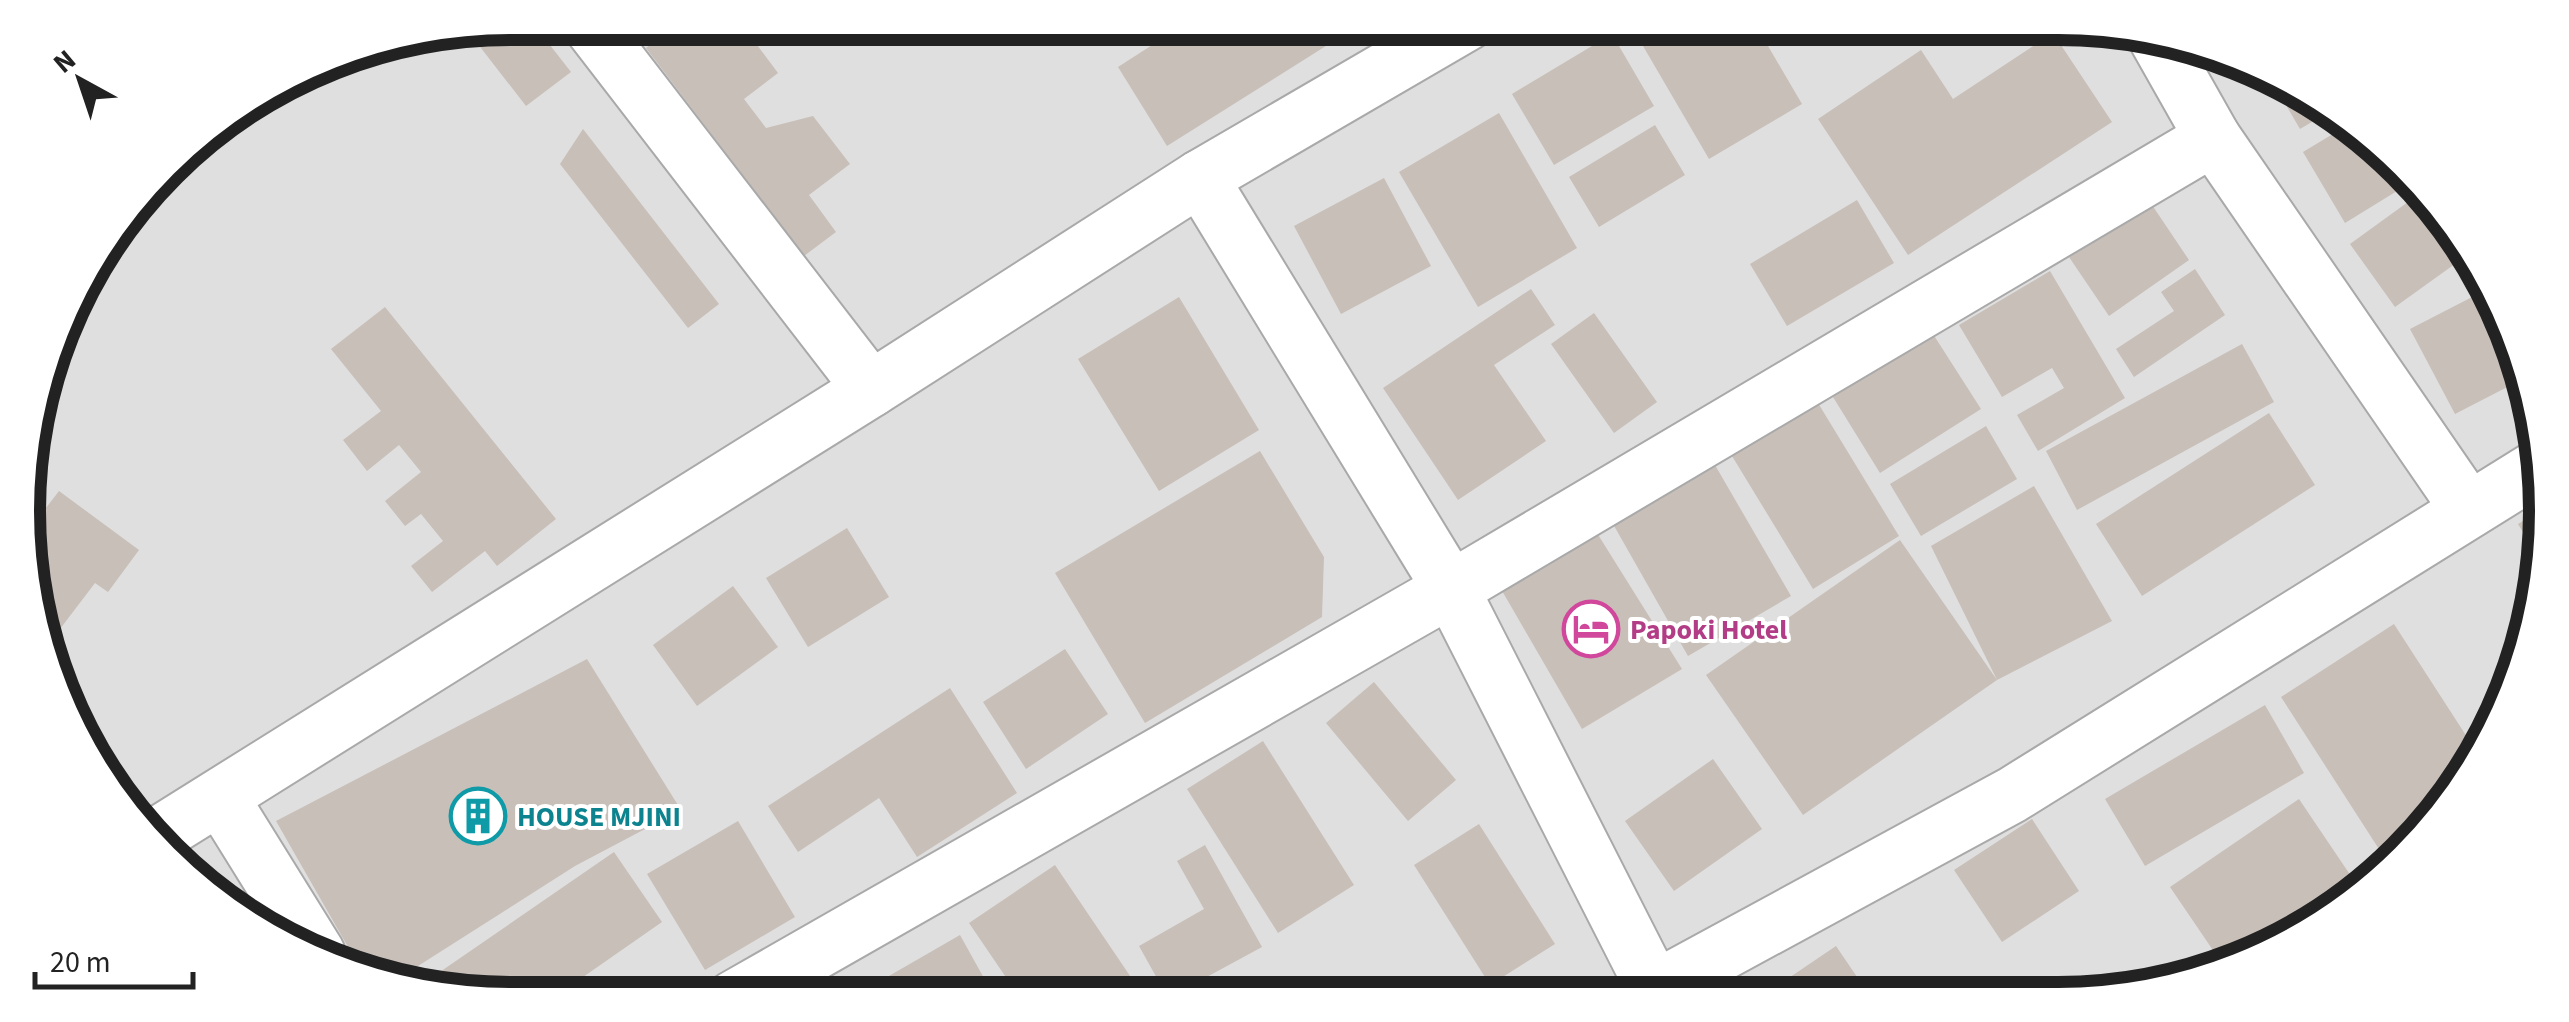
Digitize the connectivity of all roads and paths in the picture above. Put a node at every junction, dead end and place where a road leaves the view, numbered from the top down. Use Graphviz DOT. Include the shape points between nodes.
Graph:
graph roads {
  1 [pos="602,40"];
  2 [pos="1437,40"];
  3 [pos="2165,52"];
  4 [pos="2213,138"];
  5 [pos="1200,178"];
  6 [pos="871,389"];
  7 [pos="2527,474"];
  8 [pos="2470,510"];
  9 [pos="1450,588"];
  10 [pos="220,798"];
  11 [pos="166,831"];
  12 [pos="303,933"];
  13 [pos="763,982"];
  14 [pos="1650,982"];
  15 [pos="1676,982"];
  1 -- 6 [label="street"];
  2 -- 5 [label="street"];
  3 -- 4 [label="street"];
  4 -- 8 [label="street"];
  4 -- 9 [label="street"];
  5 -- 6 [label="street"];
  5 -- 9 [label="street"];
  6 -- 10 [label="street"];
  7 -- 8 [label="street"];
  8 -- 15 [label="street" via="2012,795"];
  9 -- 13 [label="street"];
  9 -- 14 [label="street"];
  10 -- 11 [label="street"];
  10 -- 12 [label="street"];
}
